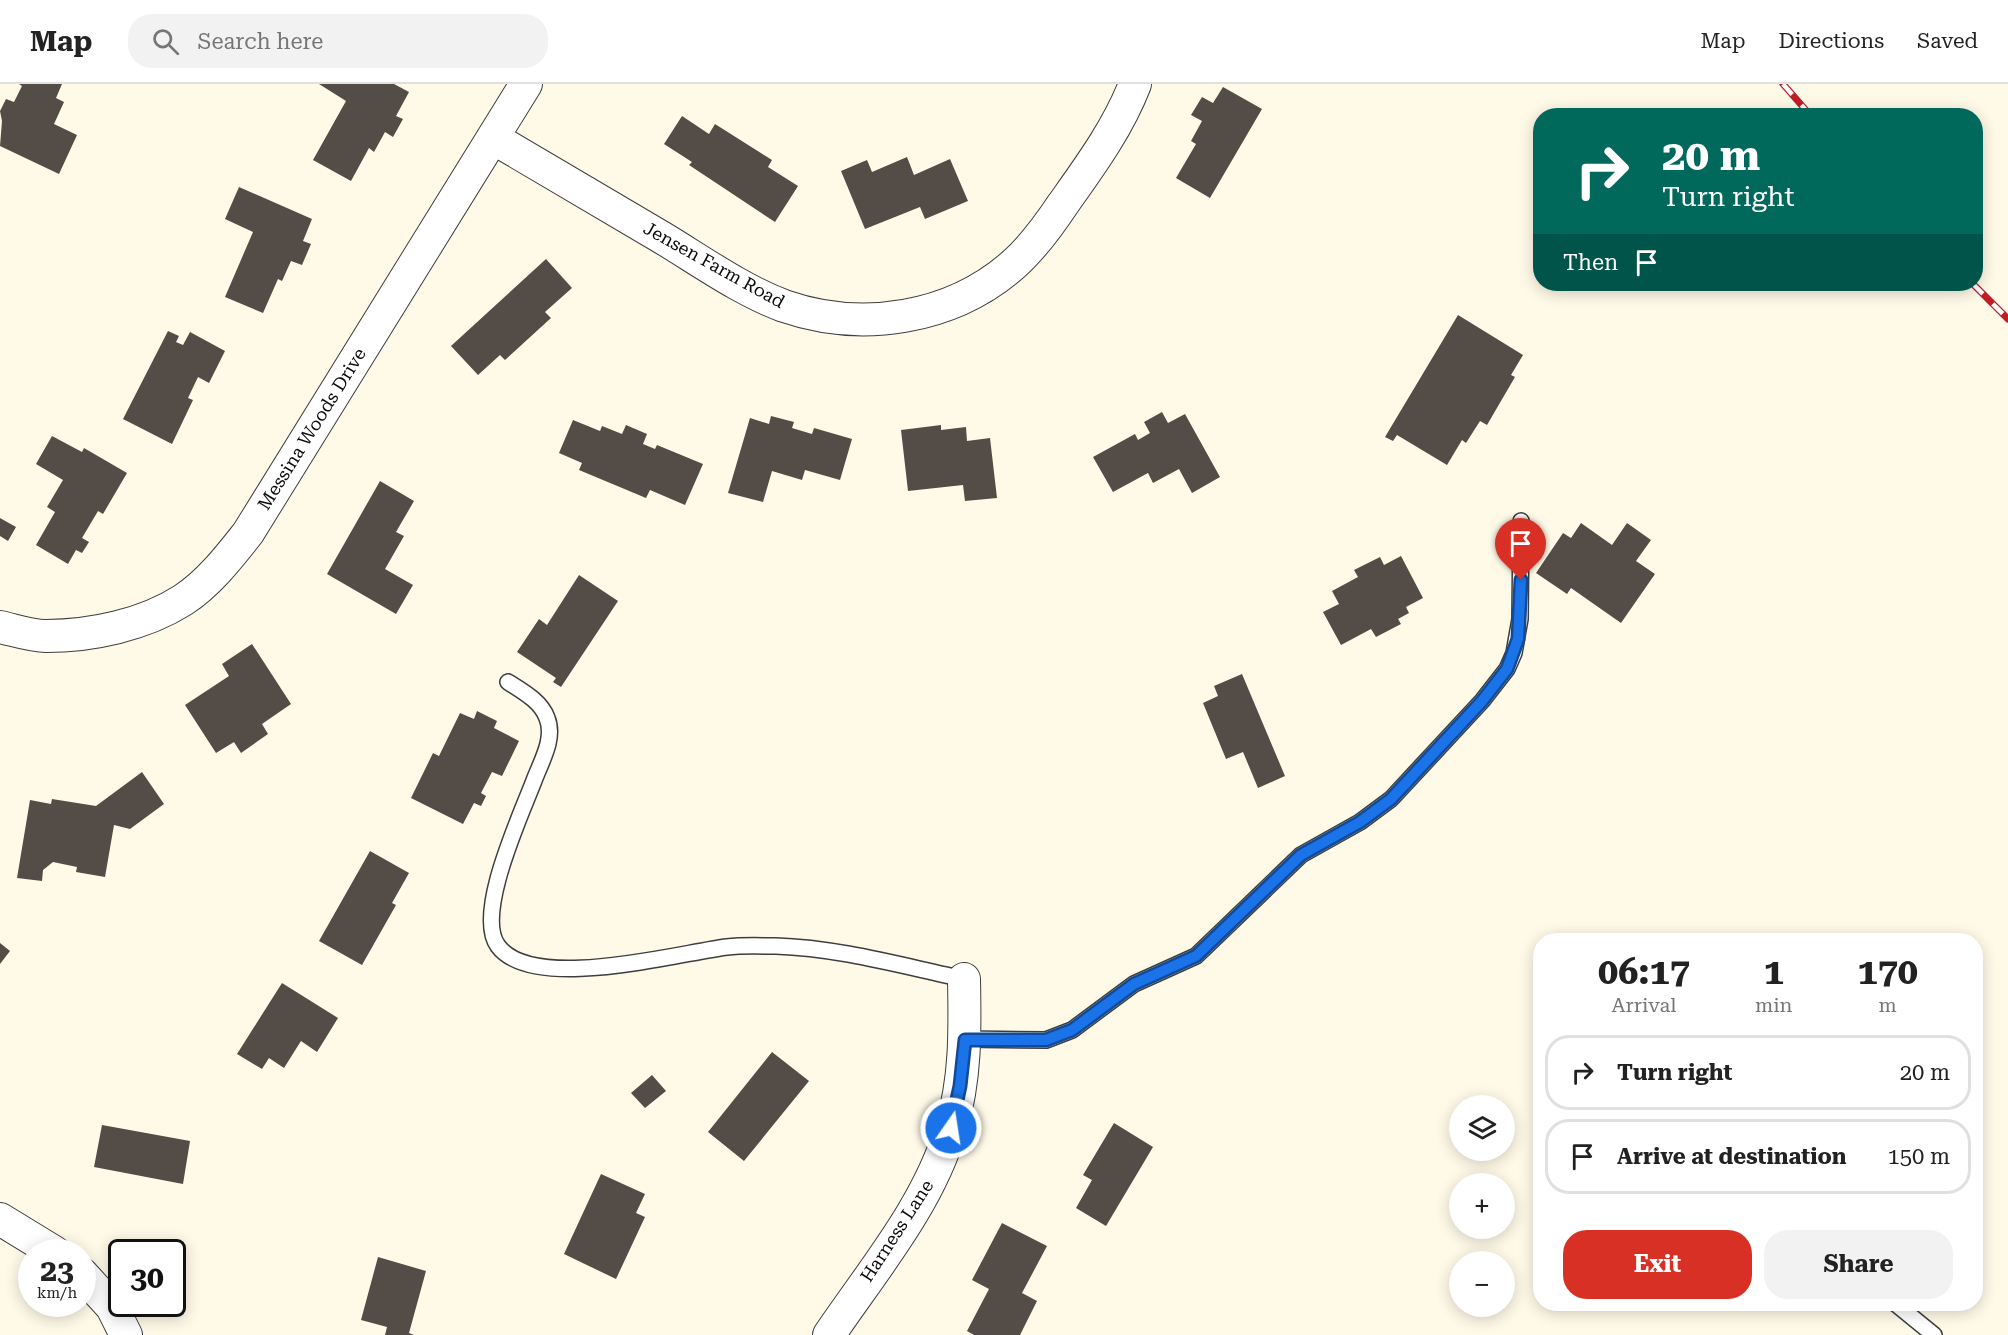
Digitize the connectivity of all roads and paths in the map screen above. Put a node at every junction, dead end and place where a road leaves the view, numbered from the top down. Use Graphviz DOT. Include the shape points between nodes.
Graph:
graph roads {
  1 [pos="526,84"];
  2 [pos="1135,84"];
  3 [pos="493,138"];
  4 [pos="1521,520"];
  5 [pos="0,627"];
  6 [pos="508,682"];
  7 [pos="964,979"];
  8 [pos="965,1040"];
  9 [pos="0,1219"];
  10 [pos="33,1239"];
  11 [pos="96,1290"];
  12 [pos="1905,1311"];
  13 [pos="126,1335"];
  14 [pos="829,1335"];
  15 [pos="1934,1335"];
  1 -- 3 [label="street, Messina Woods Drive"];
  2 -- 3 [label="street, Jensen Farm Road" via="1100,151 1054,218 1014,264 971,294 947,305 897,318 840,318 784,306"];
  3 -- 5 [label="street, Messina Woods Drive" via="248,533 219,568 183,600 140,620 93,632 43,636"];
  4 -- 8 [label="lane" via="1520,619 1507,669 1391,799 1360,822 1301,855 1196,956 1134,984 1072,1030 1046,1040"];
  6 -- 7 [label="lane" via="541,707 550,727 493,906 492,936 511,956 538,965 595,967 646,963 726,948 802,948"];
  7 -- 8 [label="street, Harness Lane"];
  8 -- 14 [label="street, Harness Lane" via="951,1128 932,1177"];
  9 -- 10 [label="street"];
  11 -- 13 [label="street" via="112,1307"];
  12 -- 15 [label="lane"];
}
